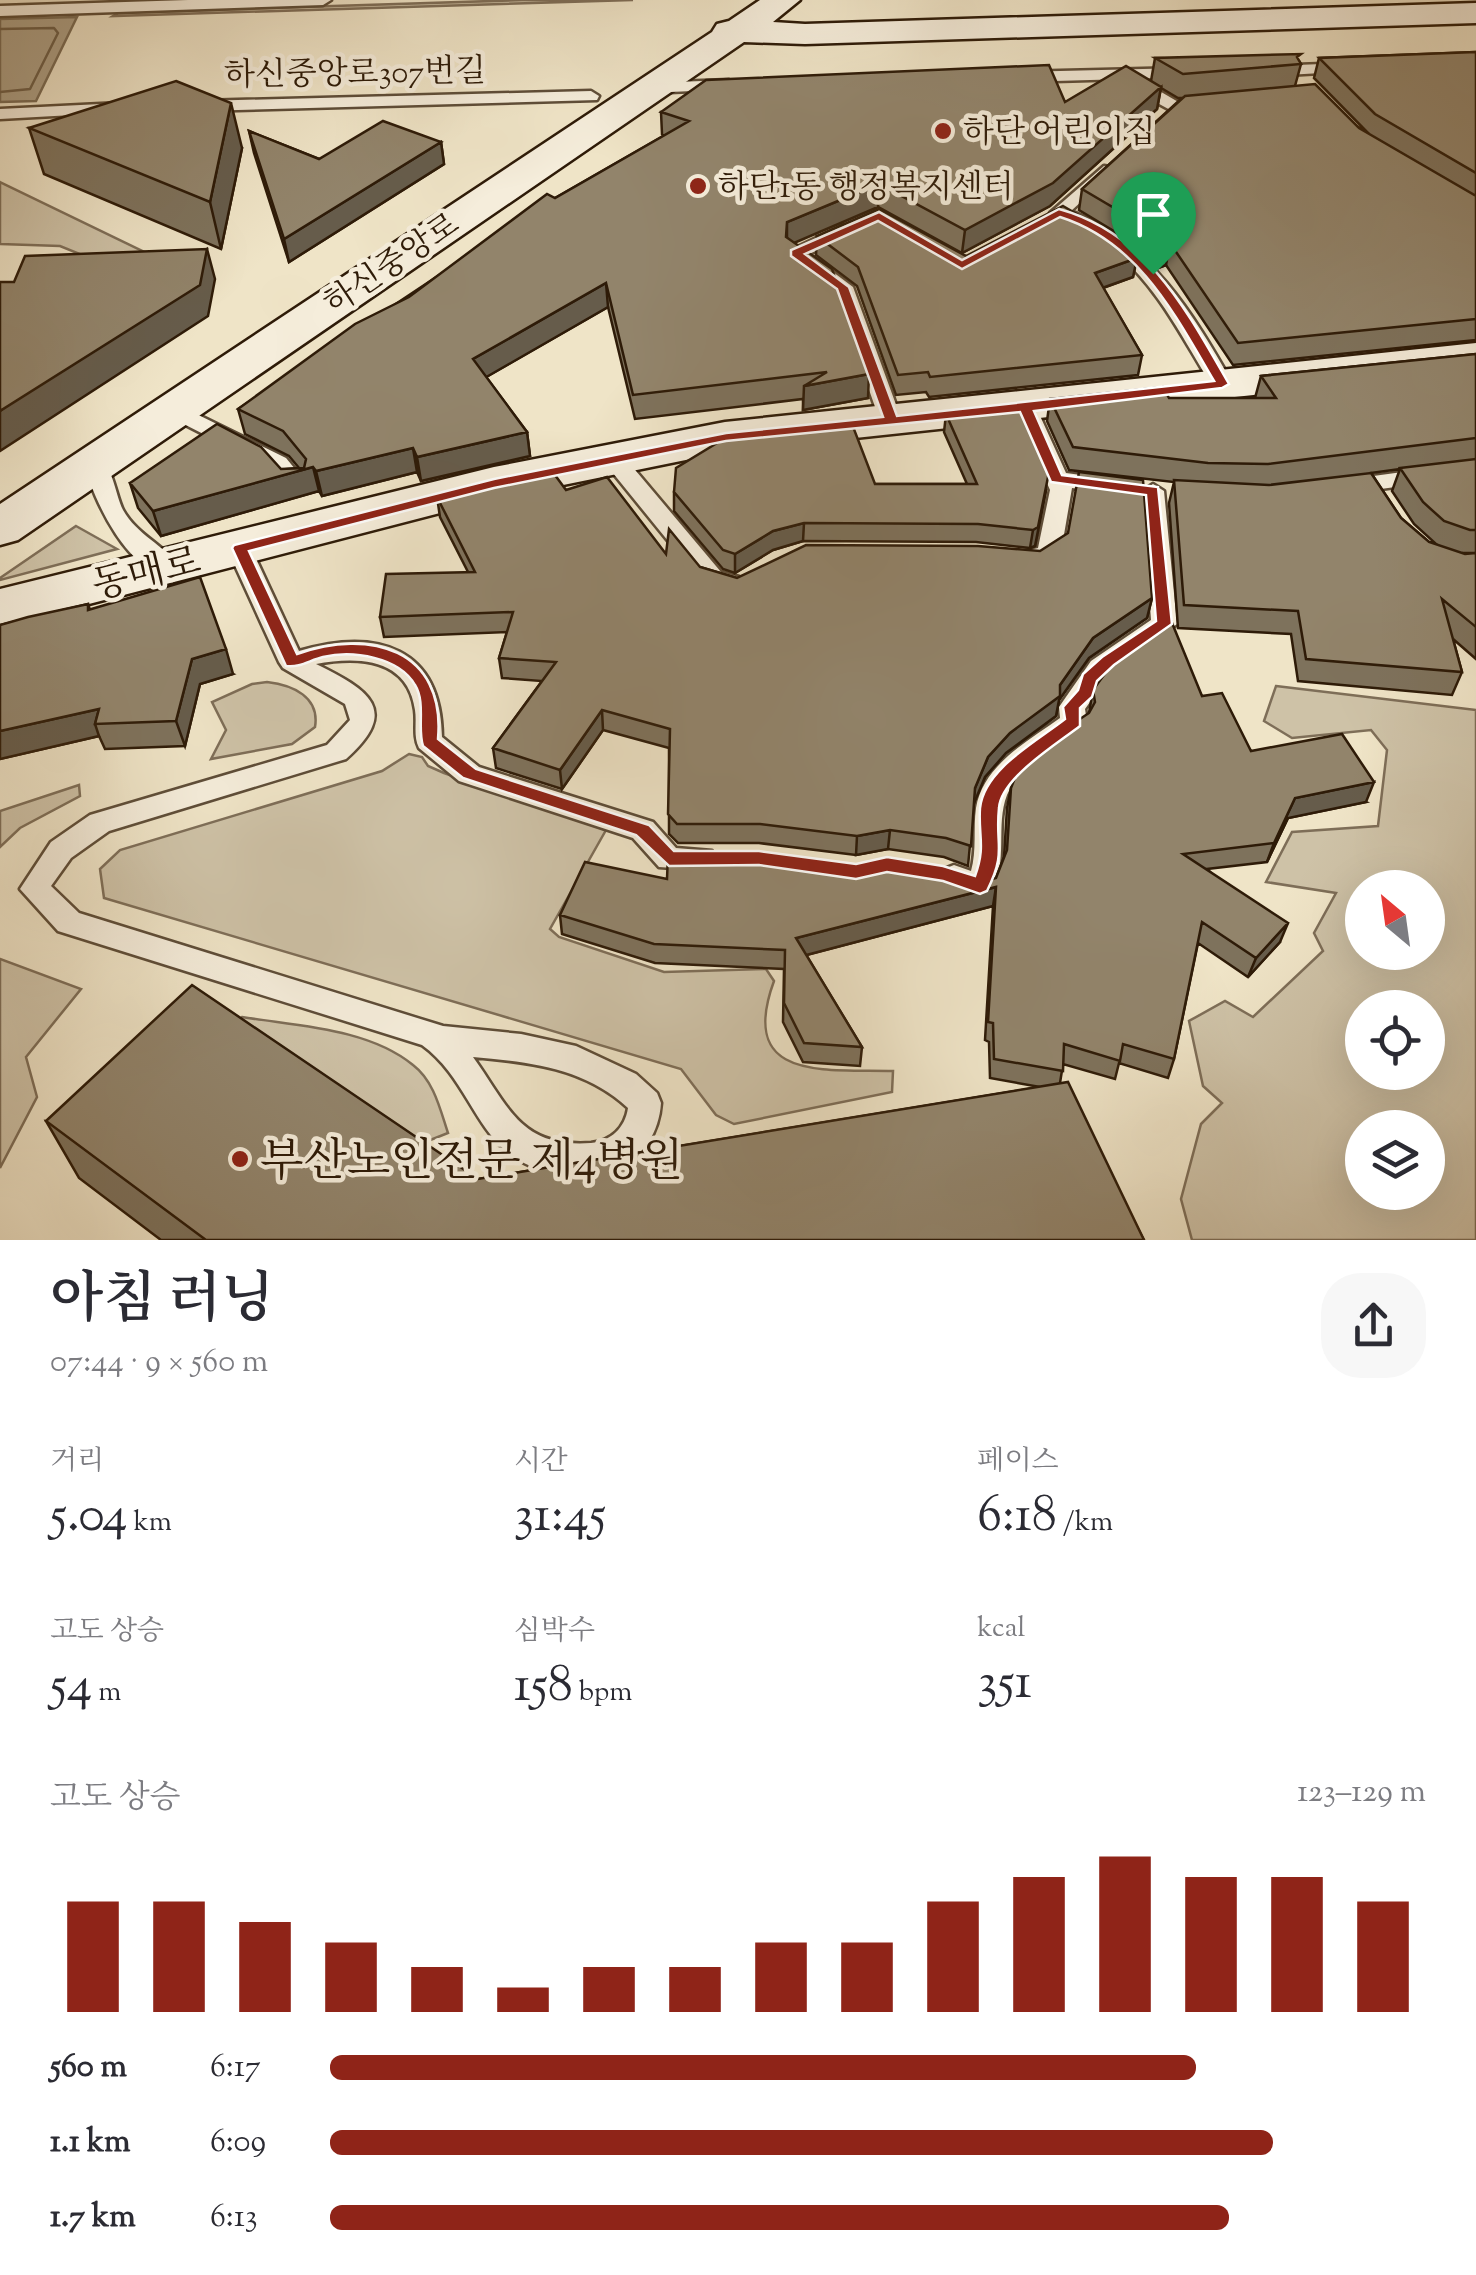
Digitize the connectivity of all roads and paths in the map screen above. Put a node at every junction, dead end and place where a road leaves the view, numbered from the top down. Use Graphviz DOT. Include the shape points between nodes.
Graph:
graph roads {
  1 [pos="323,0"];
  2 [pos="783,0"];
  3 [pos="796,0"];
  4 [pos="253,1"];
  5 [pos="0,11"];
  6 [pos="1476,13"];
  7 [pos="734,16"];
  8 [pos="1251,20"];
  9 [pos="1366,68"];
  10 [pos="1294,70"];
  11 [pos="1249,71"];
  12 [pos="1212,72"];
  13 [pos="1119,74"];
  14 [pos="1003,78"];
  15 [pos="750,84"];
  16 [pos="649,88"];
  17 [pos="1312,95"];
  18 [pos="591,96"];
  19 [pos="188,106"];
  20 [pos="149,108"];
  21 [pos="1176,111"];
  22 [pos="0,114"];
  23 [pos="1117,160"];
  24 [pos="862,224"];
  25 [pos="1476,357"];
  26 [pos="1222,384"];
  27 [pos="1025,408"];
  28 [pos="174,410"];
  29 [pos="891,421"];
  30 [pos="612,457"];
  31 [pos="95,463"];
  32 [pos="1476,469"];
  33 [pos="1056,478"];
  34 [pos="0,483"];
  35 [pos="298,486"];
  36 [pos="1153,491"];
  37 [pos="1320,491"];
  38 [pos="1186,494"];
  39 [pos="0,528"];
  40 [pos="240,548"];
  41 [pos="993,556"];
  42 [pos="167,566"];
  43 [pos="752,577"];
  44 [pos="0,608"];
  45 [pos="292,662"];
  46 [pos="723,858"];
  47 [pos="924,870"];
  48 [pos="438,1039"];
  1 -- 4 [label="lane"];
  2 -- 7 [label="street, 하신중앙로"];
  3 -- 8 [label="street" via="836,11 1212,6"];
  4 -- 5 [label="lane"];
  6 -- 8 [label="street"];
  7 -- 8 [label="street" via="805,34"];
  7 -- 16 [label="street, 하신중앙로"];
  7 -- 18 [label="street, 하신중앙로" via="691,26"];
  9 -- 10 [label="lane"];
  10 -- 11 [label="lane"];
  10 -- 17 [label="lane"];
  12 -- 13 [label="lane"];
  13 -- 14 [label="lane"];
  13 -- 21 [label="lane"];
  15 -- 16 [label="lane"];
  16 -- 28 [label="street, 하신중앙로"];
  18 -- 19 [label="lane, 하신중앙로307번길"];
  18 -- 34 [label="street, 하신중앙로"];
  20 -- 22 [label="lane"];
  23 -- 26 [label="lane" via="1051,217 1082,220 1153,274"];
  24 -- 29 [label="lane" via="796,253 843,287"];
  25 -- 26 [label="street, 동매로"];
  26 -- 27 [label="street, 동매로"];
  27 -- 29 [label="street, 동매로"];
  27 -- 33 [label="lane"];
  28 -- 31 [label="street, 하신중앙로"];
  28 -- 35 [label="lane" via="278,463"];
  29 -- 30 [label="street, 동매로" via="726,437"];
  30 -- 40 [label="street, 동매로"];
  30 -- 43 [label="lane" via="712,578 738,586"];
  31 -- 39 [label="street, 하신중앙로"];
  31 -- 42 [label="lane" via="116,522"];
  32 -- 37 [label="lane" via="1376,491"];
  33 -- 36 [label="lane"];
  33 -- 41 [label="lane" via="1062,490 1049,552 1035,560"];
  36 -- 38 [label="lane"];
  36 -- 47 [label="lane" via="1164,624 1089,678 1072,707 1074,722 994,791 992,854 980,886"];
  40 -- 42 [label="street, 동매로"];
  40 -- 45 [label="lane"];
  42 -- 44 [label="street, 동매로"];
  45 -- 46 [label="lane" via="324,650 363,650 402,662 424,684 429,742 469,774 642,830 669,859"];
  45 -- 48 [label="lane" via="354,694 364,711 355,738 336,752 100,823 72,837 34,888 69,922"];
  48 -- 48 [label="lane" via="503,1130 528,1153 556,1160 610,1156 633,1141 644,1123 644,1103 613,1074 565,1056"];
}
